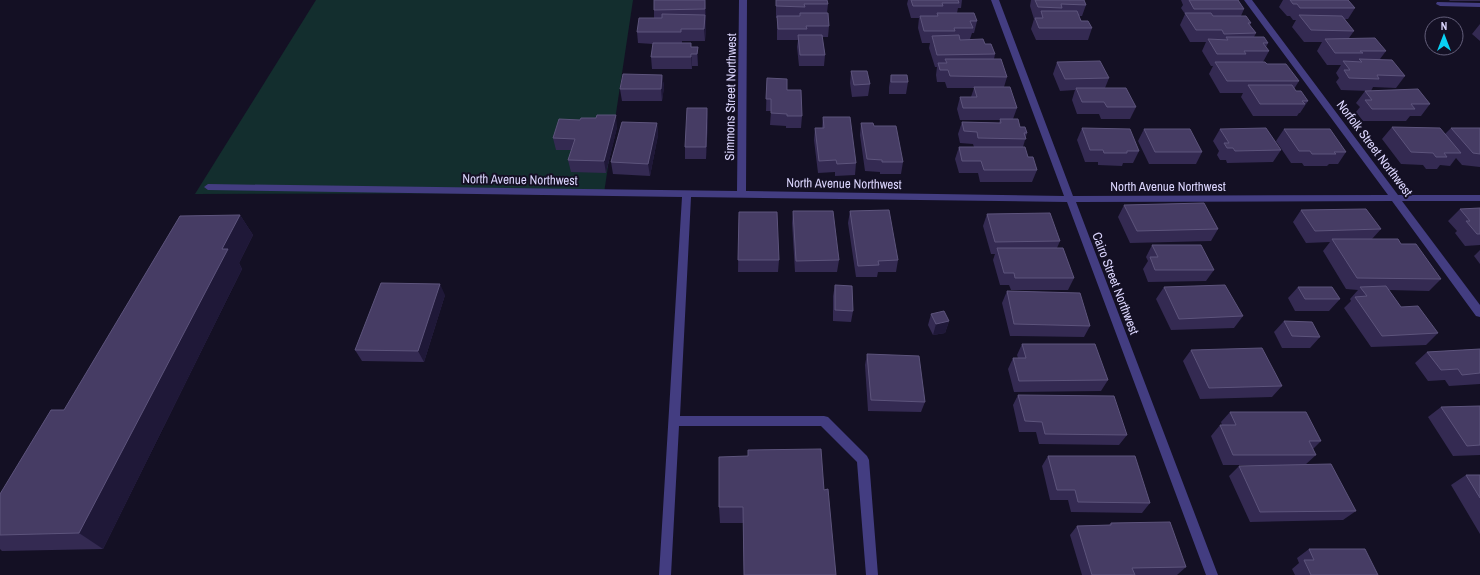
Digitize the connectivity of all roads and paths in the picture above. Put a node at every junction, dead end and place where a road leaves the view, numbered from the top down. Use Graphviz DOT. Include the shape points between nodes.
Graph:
graph roads {
  1 [pos="743,0"];
  2 [pos="995,0"];
  3 [pos="1248,0"];
  4 [pos="1440,4"];
  5 [pos="1480,5"];
  6 [pos="208,187"];
  7 [pos="687,194"];
  8 [pos="741,195"];
  9 [pos="1480,198"];
  10 [pos="1070,199"];
  11 [pos="1397,199"];
  12 [pos="1480,313"];
  13 [pos="674,421"];
  14 [pos="665,575"];
  15 [pos="872,575"];
  16 [pos="1212,575"];
  1 -- 8 [label="street, Simmons Street Northwest"];
  2 -- 10 [label="street, Cairo Street Northwest"];
  3 -- 11 [label="street, Norfolk Street Northwest"];
  4 -- 5 [label="street"];
  6 -- 7 [label="street, North Avenue Northwest"];
  7 -- 8 [label="street, North Avenue Northwest"];
  7 -- 13 [label="street"];
  8 -- 10 [label="street, North Avenue Northwest"];
  9 -- 11 [label="street, North Avenue Northwest"];
  10 -- 11 [label="street, North Avenue Northwest"];
  10 -- 16 [label="street, Cairo Street Northwest"];
  11 -- 12 [label="street, Norfolk Street Northwest"];
  13 -- 14 [label="street"];
  13 -- 15 [label="street" via="824,421 863,460"];
}
